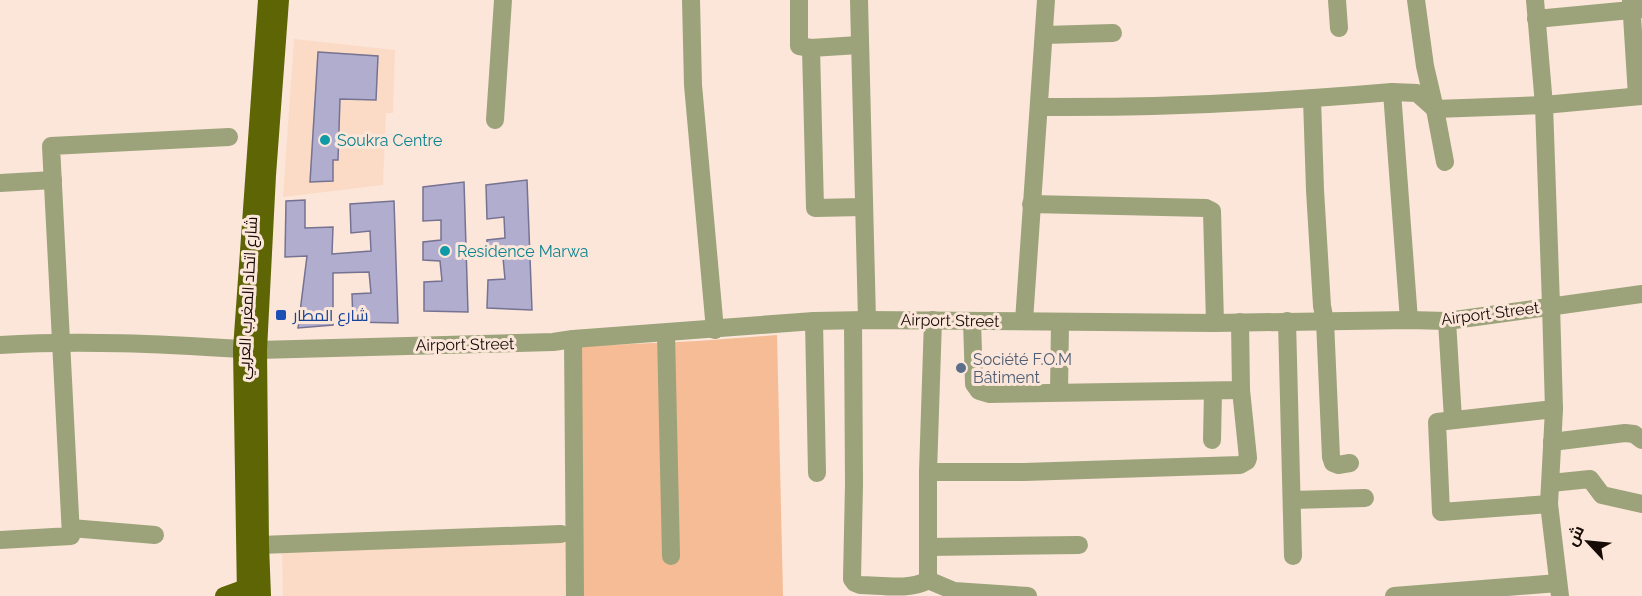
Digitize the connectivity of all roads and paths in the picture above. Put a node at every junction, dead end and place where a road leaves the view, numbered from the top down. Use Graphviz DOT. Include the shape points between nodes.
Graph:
graph roads {
  1 [pos="267,0"];
  2 [pos="280,0"];
  3 [pos="503,0"];
  4 [pos="691,0"];
  5 [pos="799,0"];
  6 [pos="859,0"];
  7 [pos="1046,0"];
  8 [pos="1337,0"];
  9 [pos="1416,0"];
  10 [pos="1535,0"];
  11 [pos="1635,6"];
  12 [pos="1536,19"];
  13 [pos="1339,28"];
  14 [pos="1113,33"];
  15 [pos="1044,35"];
  16 [pos="859,45"];
  17 [pos="811,48"];
  18 [pos="1392,92"];
  19 [pos="1640,96"];
  20 [pos="1312,99"];
  21 [pos="1544,105"];
  22 [pos="1040,107"];
  23 [pos="1435,109"];
  24 [pos="495,120"];
  25 [pos="229,137"];
  26 [pos="1445,162"];
  27 [pos="53,180"];
  28 [pos="0,183"];
  29 [pos="1031,204"];
  30 [pos="863,207"];
  31 [pos="1642,294"];
  32 [pos="1551,305"];
  33 [pos="860,320"];
  34 [pos="933,320"];
  35 [pos="1409,320"];
  36 [pos="814,321"];
  37 [pos="972,321"];
  38 [pos="1024,321"];
  39 [pos="1287,321"];
  40 [pos="1325,321"];
  41 [pos="1448,321"];
  42 [pos="1240,322"];
  43 [pos="1060,323"];
  44 [pos="1215,323"];
  45 [pos="715,330"];
  46 [pos="666,333"];
  47 [pos="573,339"];
  48 [pos="61,341"];
  49 [pos="0,345"];
  50 [pos="250,350"];
  51 [pos="1241,390"];
  52 [pos="1213,391"];
  53 [pos="1059,392"];
  54 [pos="1554,409"];
  55 [pos="1453,419"];
  56 [pos="1212,440"];
  57 [pos="1642,440"];
  58 [pos="1552,442"];
  59 [pos="1350,463"];
  60 [pos="928,472"];
  61 [pos="818,473"];
  62 [pos="1551,483"];
  63 [pos="1365,498"];
  64 [pos="1292,500"];
  65 [pos="1549,504"];
  66 [pos="1642,504"];
  67 [pos="71,528"];
  68 [pos="561,534"];
  69 [pos="155,535"];
  70 [pos="0,540"];
  71 [pos="260,545"];
  72 [pos="1079,545"];
  73 [pos="928,547"];
  74 [pos="671,556"];
  75 [pos="1293,556"];
  76 [pos="928,580"];
  77 [pos="1559,589"];
  78 [pos="897,591"];
  79 [pos="254,592"];
  80 [pos="224,596"];
  81 [pos="575,596"];
  82 [pos="1029,596"];
  83 [pos="1394,596"];
  1 -- 50 [label="main road, شارع اتحاد المغرب العربي"];
  2 -- 50 [label="main road, شارع اتحاد المغرب العربي"];
  3 -- 24 [label="street"];
  4 -- 45 [label="street" via="693,85"];
  5 -- 17 [label="street" via="799,46"];
  6 -- 16 [label="street"];
  7 -- 15 [label="street"];
  8 -- 13 [label="street"];
  9 -- 23 [label="street"];
  10 -- 12 [label="street"];
  11 -- 12 [label="street"];
  11 -- 19 [label="street"];
  12 -- 21 [label="street"];
  14 -- 15 [label="street"];
  15 -- 22 [label="street"];
  16 -- 17 [label="street"];
  16 -- 30 [label="street"];
  17 -- 30 [label="street" via="815,208"];
  18 -- 20 [label="street"];
  18 -- 23 [label="street" via="1417,93"];
  18 -- 35 [label="street"];
  19 -- 21 [label="street"];
  20 -- 22 [label="street" via="1135,108"];
  20 -- 40 [label="street" via="1315,202"];
  21 -- 23 [label="street"];
  21 -- 32 [label="street"];
  22 -- 29 [label="street"];
  23 -- 26 [label="street"];
  25 -- 27 [label="street" via="51,146"];
  27 -- 28 [label="street"];
  27 -- 48 [label="street"];
  29 -- 38 [label="street"];
  29 -- 44 [label="street" via="1206,208 1212,212"];
  30 -- 33 [label="street"];
  31 -- 32 [label="street, Airport Street"];
  32 -- 41 [label="street, Airport Street"];
  32 -- 54 [label="street"];
  33 -- 34 [label="street, Airport Street"];
  33 -- 36 [label="street, Airport Street"];
  33 -- 78 [label="street" via="852,579 860,585"];
  34 -- 37 [label="street, Airport Street"];
  34 -- 60 [label="street"];
  35 -- 40 [label="street, Airport Street"];
  35 -- 41 [label="street, Airport Street"];
  36 -- 45 [label="street, Airport Street"];
  36 -- 61 [label="street"];
  37 -- 38 [label="street, Airport Street"];
  37 -- 53 [label="street" via="978,391"];
  38 -- 43 [label="street, Airport Street"];
  39 -- 40 [label="street, Airport Street"];
  39 -- 42 [label="street, Airport Street"];
  39 -- 64 [label="street"];
  40 -- 59 [label="street" via="1331,457 1338,465"];
  41 -- 55 [label="street"];
  42 -- 44 [label="street, Airport Street"];
  42 -- 51 [label="street"];
  43 -- 44 [label="street, Airport Street"];
  43 -- 53 [label="street"];
  45 -- 46 [label="street, Airport Street"];
  46 -- 47 [label="street, Airport Street"];
  46 -- 74 [label="street"];
  47 -- 50 [label="street, Airport Street"];
  47 -- 81 [label="street"];
  48 -- 49 [label="street, Airport Street"];
  48 -- 50 [label="street, Airport Street"];
  48 -- 67 [label="street"];
  50 -- 71 [label="main road, شارع اتحاد المغرب العربي"];
  50 -- 79 [label="main road, شارع اتحاد المغرب العربي"];
  51 -- 52 [label="street"];
  51 -- 60 [label="street" via="1248,458 1240,465"];
  52 -- 53 [label="street"];
  52 -- 56 [label="street"];
  54 -- 55 [label="street"];
  54 -- 58 [label="street"];
  55 -- 65 [label="street" via="1437,422 1441,512"];
  57 -- 58 [label="street" via="1625,433"];
  58 -- 62 [label="street"];
  60 -- 73 [label="street"];
  62 -- 65 [label="street"];
  62 -- 66 [label="street" via="1590,479 1602,495"];
  63 -- 64 [label="street"];
  64 -- 75 [label="street"];
  65 -- 77 [label="street"];
  67 -- 69 [label="street"];
  67 -- 70 [label="street" via="71,536"];
  68 -- 71 [label="street"];
  71 -- 79 [label="main road, شارع اتحاد المغرب العربي"];
  72 -- 73 [label="street"];
  73 -- 76 [label="street"];
  76 -- 78 [label="street"];
  76 -- 82 [label="street" via="954,591"];
  77 -- 83 [label="street"];
  79 -- 80 [label="main road"];
}
